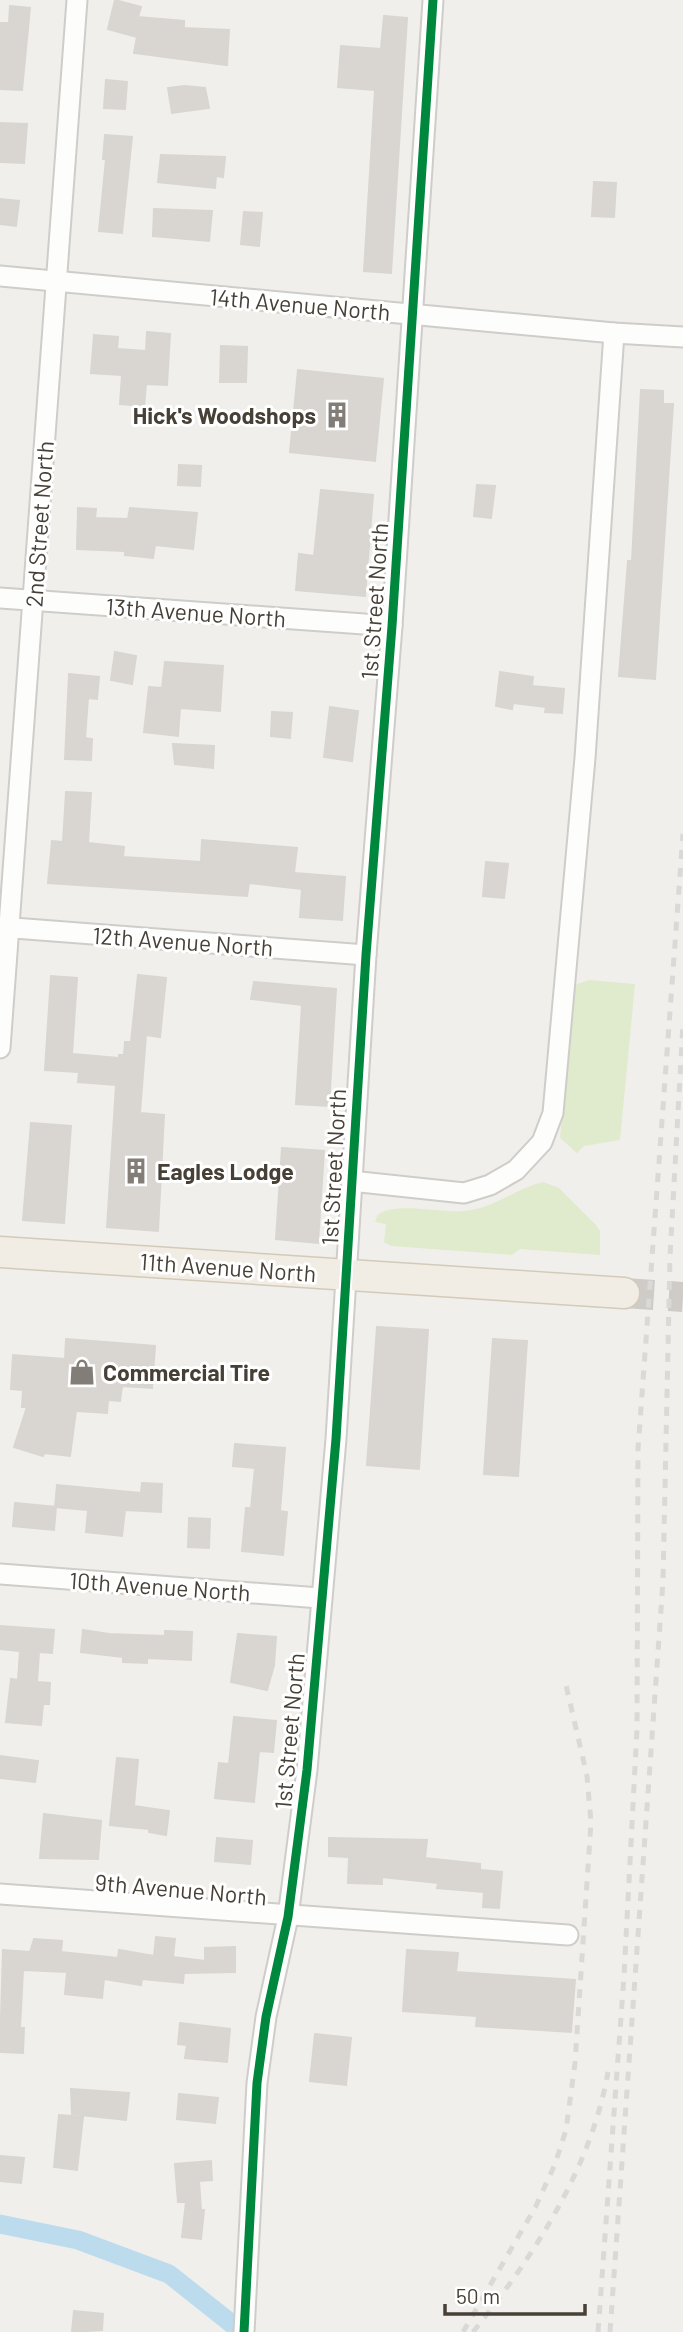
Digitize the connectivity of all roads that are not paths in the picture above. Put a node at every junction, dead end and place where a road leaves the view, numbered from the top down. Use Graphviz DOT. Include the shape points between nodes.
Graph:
graph roads {
  1 [pos="77,0"];
  2 [pos="433,0"];
  3 [pos="0,276"];
  4 [pos="57,280"];
  5 [pos="412,314"];
  6 [pos="614,334"];
  7 [pos="683,337"];
  8 [pos="0,598"];
  9 [pos="33,600"];
  10 [pos="392,626"];
  11 [pos="4,927"];
  12 [pos="366,955"];
  13 [pos="0,1048"];
  14 [pos="351,1181"];
  15 [pos="0,1252"];
  16 [pos="347,1275"];
  17 [pos="624,1293"];
  18 [pos="0,1574"];
  19 [pos="320,1598"];
  20 [pos="0,1894"];
  21 [pos="288,1917"];
  22 [pos="568,1935"];
  23 [pos="244,2332"];
  1 -- 4 [label="street, 2nd Street North"];
  2 -- 5 [label="street, 1st Street North"];
  3 -- 4 [label="street, 14th Avenue North"];
  4 -- 5 [label="street, 14th Avenue North"];
  4 -- 9 [label="street, 2nd Street North"];
  5 -- 6 [label="street, 14th Avenue North"];
  5 -- 10 [label="street, 1st Street North"];
  6 -- 7 [label="street, 14th Avenue North"];
  6 -- 14 [label="street" via="585,758 553,1113 542,1142 516,1170 490,1185 464,1193"];
  8 -- 9 [label="street, 13th Avenue North"];
  9 -- 10 [label="street, 13th Avenue North"];
  9 -- 11 [label="street, 2nd Street North"];
  10 -- 12 [label="street, 1st Street North"];
  11 -- 12 [label="street, 12th Avenue North"];
  11 -- 13 [label="street, 2nd Street North"];
  12 -- 14 [label="street, 1st Street North"];
  14 -- 16 [label="street, 1st Street North"];
  15 -- 16 [label="main road, 11th Avenue North"];
  16 -- 17 [label="main road, 11th Avenue North"];
  16 -- 19 [label="street, 1st Street North"];
  18 -- 19 [label="street, 10th Avenue North"];
  19 -- 21 [label="street, 1st Street North" via="307,1770"];
  20 -- 21 [label="street, 9th Avenue North"];
  21 -- 22 [label="street, 9th Avenue North"];
  21 -- 23 [label="street, 1st Street North" via="257,2083"];
}
